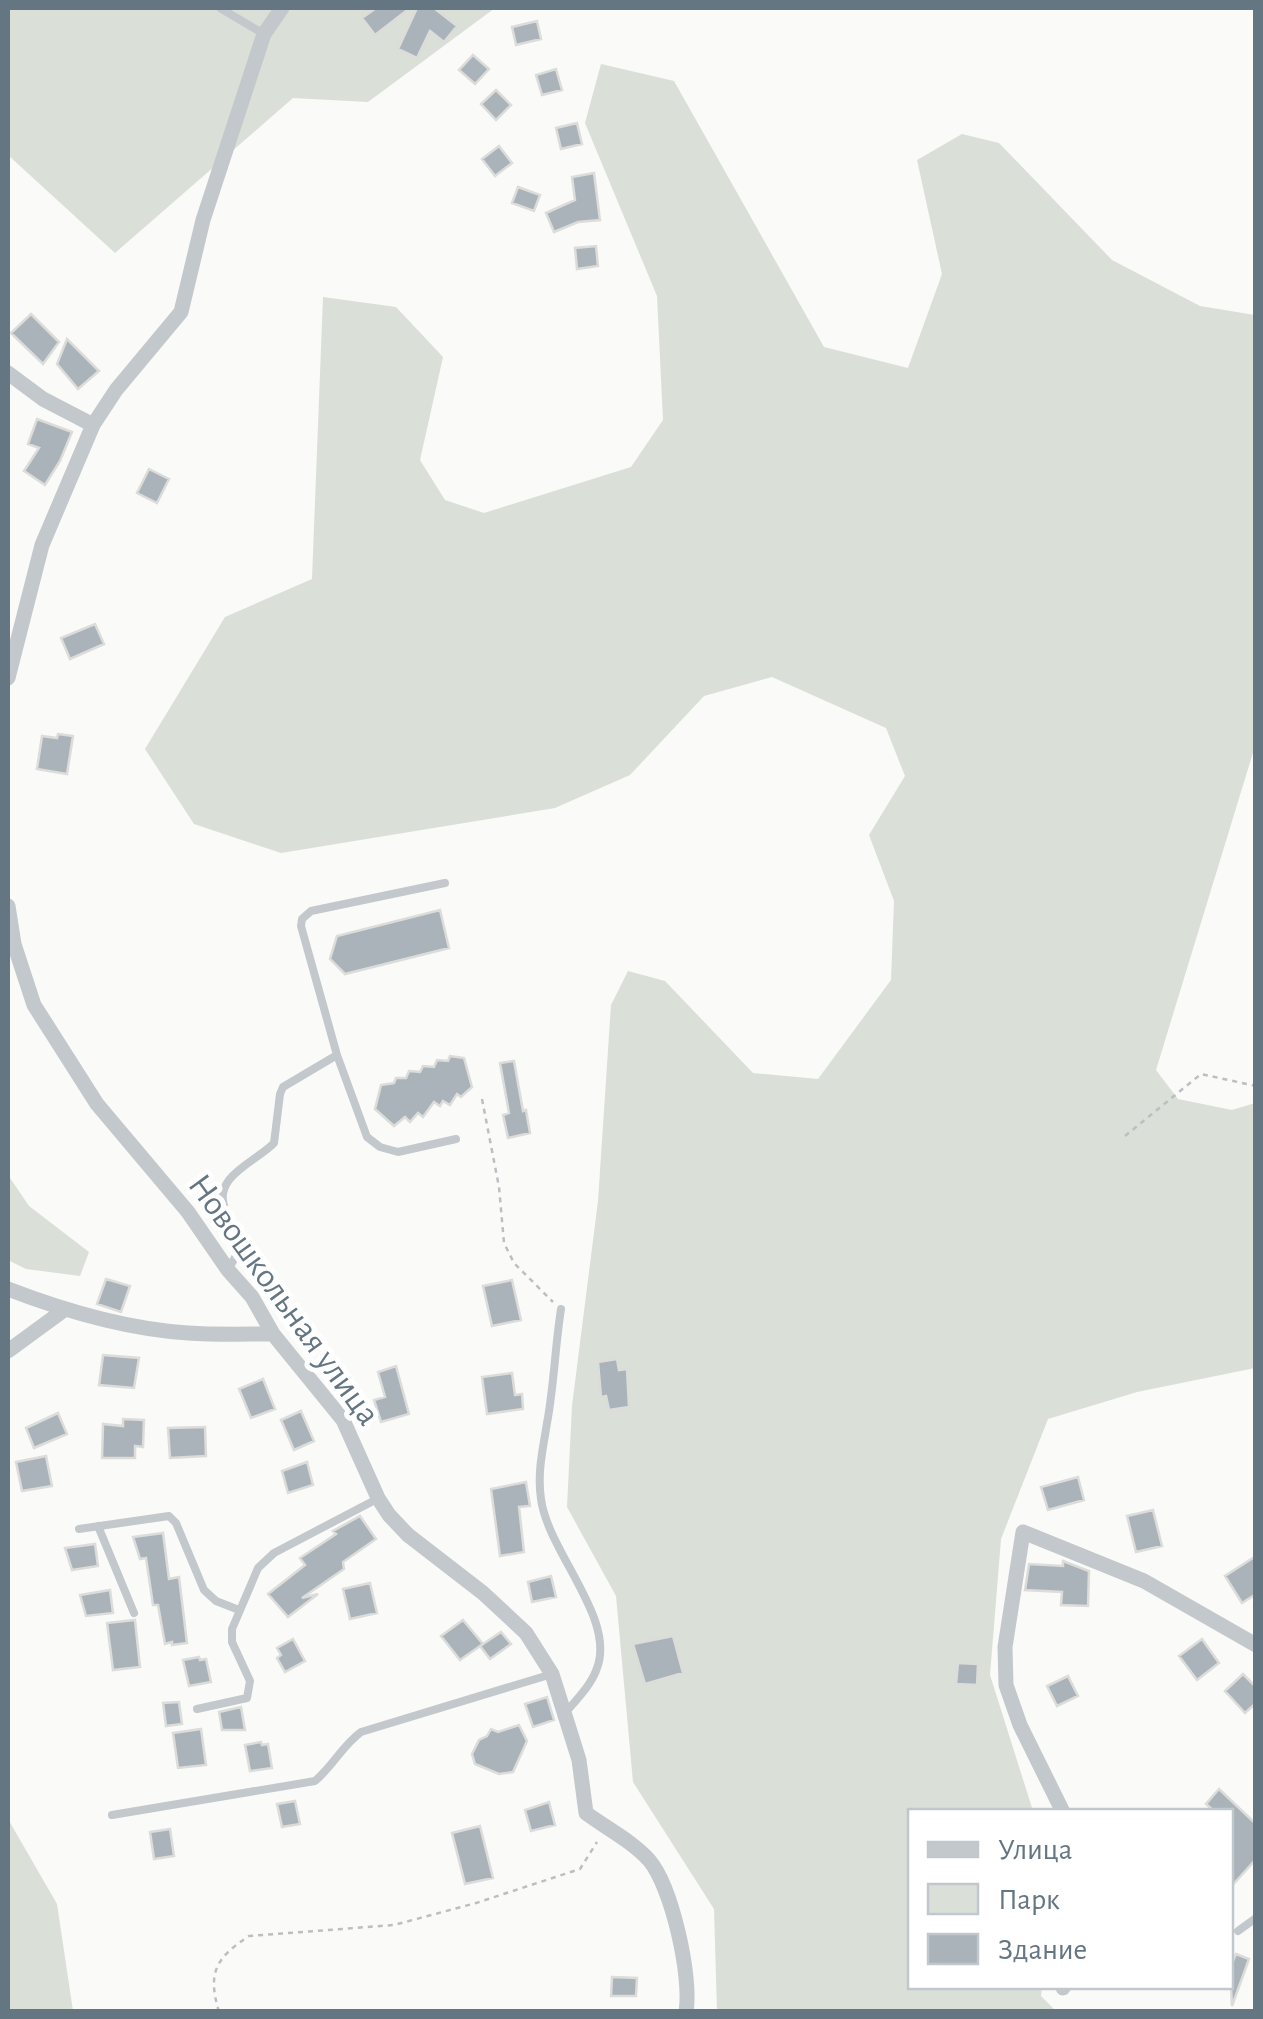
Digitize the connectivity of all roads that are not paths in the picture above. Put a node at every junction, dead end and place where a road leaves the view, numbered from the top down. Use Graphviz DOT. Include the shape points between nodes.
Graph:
graph roads {
  1 [pos="220,8"];
  2 [pos="282,8"];
  3 [pos="264,34"];
  4 [pos="8,373"];
  5 [pos="93,426"];
  6 [pos="8,678"];
  7 [pos="446,882"];
  8 [pos="8,906"];
  9 [pos="337,1055"];
  10 [pos="456,1139"];
  11 [pos="228,1270"];
  12 [pos="8,1289"];
  13 [pos="64,1310"];
  14 [pos="562,1310"];
  15 [pos="273,1334"];
  16 [pos="8,1351"];
  17 [pos="378,1498"];
  18 [pos="98,1526"];
  19 [pos="80,1529"];
  20 [pos="239,1610"];
  21 [pos="134,1614"];
  22 [pos="1256,1645"];
  23 [pos="552,1674"];
  24 [pos="196,1708"];
  25 [pos="566,1712"];
  26 [pos="1061,1809"];
  27 [pos="112,1815"];
  28 [pos="1256,1918"];
  29 [pos="1238,1931"];
  30 [pos="686,2012"];
  1 -- 3 [label="lane"];
  2 -- 3 [label="street"];
  3 -- 5 [label="street" via="203,220 181,312"];
  4 -- 5 [label="street"];
  5 -- 6 [label="street" via="42,544"];
  7 -- 9 [label="lane" via="311,911 302,919"];
  8 -- 11 [label="street, Новошкольная улица" via="34,1006 97,1104"];
  9 -- 10 [label="lane" via="366,1138 380,1148 398,1152"];
  9 -- 11 [label="lane" via="283,1087 274,1143 226,1182 224,1206 242,1246"];
  11 -- 15 [label="street, Новошкольная улица"];
  12 -- 13 [label="street"];
  13 -- 15 [label="street" via="186,1333"];
  13 -- 16 [label="street"];
  14 -- 25 [label="lane" via="540,1494 544,1518 588,1600 602,1648 597,1670"];
  15 -- 17 [label="street, Новошкольная улица" via="343,1420"];
  17 -- 20 [label="lane" via="274,1553 258,1568"];
  17 -- 23 [label="street, Новошкольная улица" via="408,1535 526,1633"];
  18 -- 19 [label="lane"];
  18 -- 20 [label="lane" via="169,1516 204,1590"];
  18 -- 21 [label="lane"];
  20 -- 24 [label="lane" via="232,1642 250,1681 247,1698"];
  22 -- 26 [label="street" via="1144,1581 1023,1532 1006,1685"];
  23 -- 25 [label="street, Новошкольная улица"];
  23 -- 27 [label="lane" via="361,1732 315,1781"];
  25 -- 30 [label="street, Новошкольная улица" via="586,1814 649,1860 664,1883 678,1928"];
  28 -- 29 [label="lane"];
}
